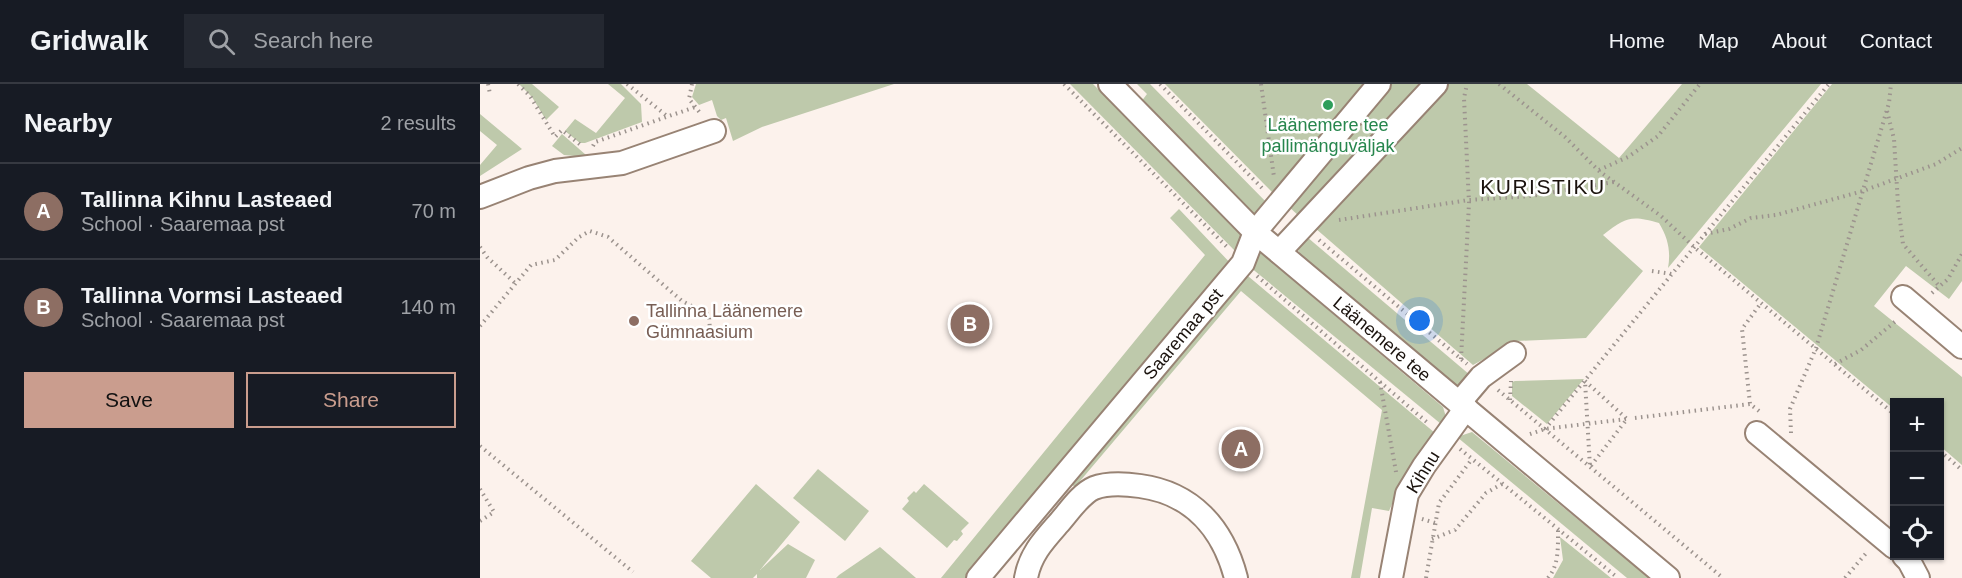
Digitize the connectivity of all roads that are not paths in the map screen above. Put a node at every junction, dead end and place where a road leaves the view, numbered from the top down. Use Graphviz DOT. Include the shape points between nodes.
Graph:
graph roads {
  1 [pos="1110,84"];
  2 [pos="1379,84"];
  3 [pos="1436,84"];
  4 [pos="714,131"];
  5 [pos="480,197"];
  6 [pos="1255,232"];
  7 [pos="1279,252"];
  8 [pos="1903,297"];
  9 [pos="1962,346"];
  10 [pos="1514,353"];
  11 [pos="1462,406"];
  12 [pos="1757,433"];
  13 [pos="1059,480"];
  14 [pos="1081,499"];
  15 [pos="1888,541"];
  16 [pos="1908,560"];
  17 [pos="978,578"];
  18 [pos="1026,578"];
  19 [pos="1236,578"];
  20 [pos="1391,578"];
  21 [pos="1668,578"];
  22 [pos="1918,578"];
  1 -- 6 [label="street, Läänemere tee"];
  2 -- 6 [label="street, Saaremaa pst"];
  3 -- 7 [label="street"];
  4 -- 5 [label="street" via="622,164 529,177"];
  6 -- 7 [label="street, Läänemere tee"];
  6 -- 13 [label="street, Saaremaa pst" via="1243,263"];
  7 -- 11 [label="street, Läänemere tee"];
  8 -- 9 [label="street"];
  10 -- 11 [label="street, Kihnu" via="1481,376"];
  11 -- 20 [label="street, Kihnu" via="1407,494"];
  11 -- 21 [label="street, Läänemere tee"];
  12 -- 15 [label="street"];
  13 -- 14 [label="street"];
  13 -- 17 [label="street, Saaremaa pst"];
  14 -- 18 [label="street" via="1036,549"];
  14 -- 19 [label="street" via="1093,489 1131,484 1176,495 1199,510 1214,528"];
  16 -- 22 [label="street"];
}
